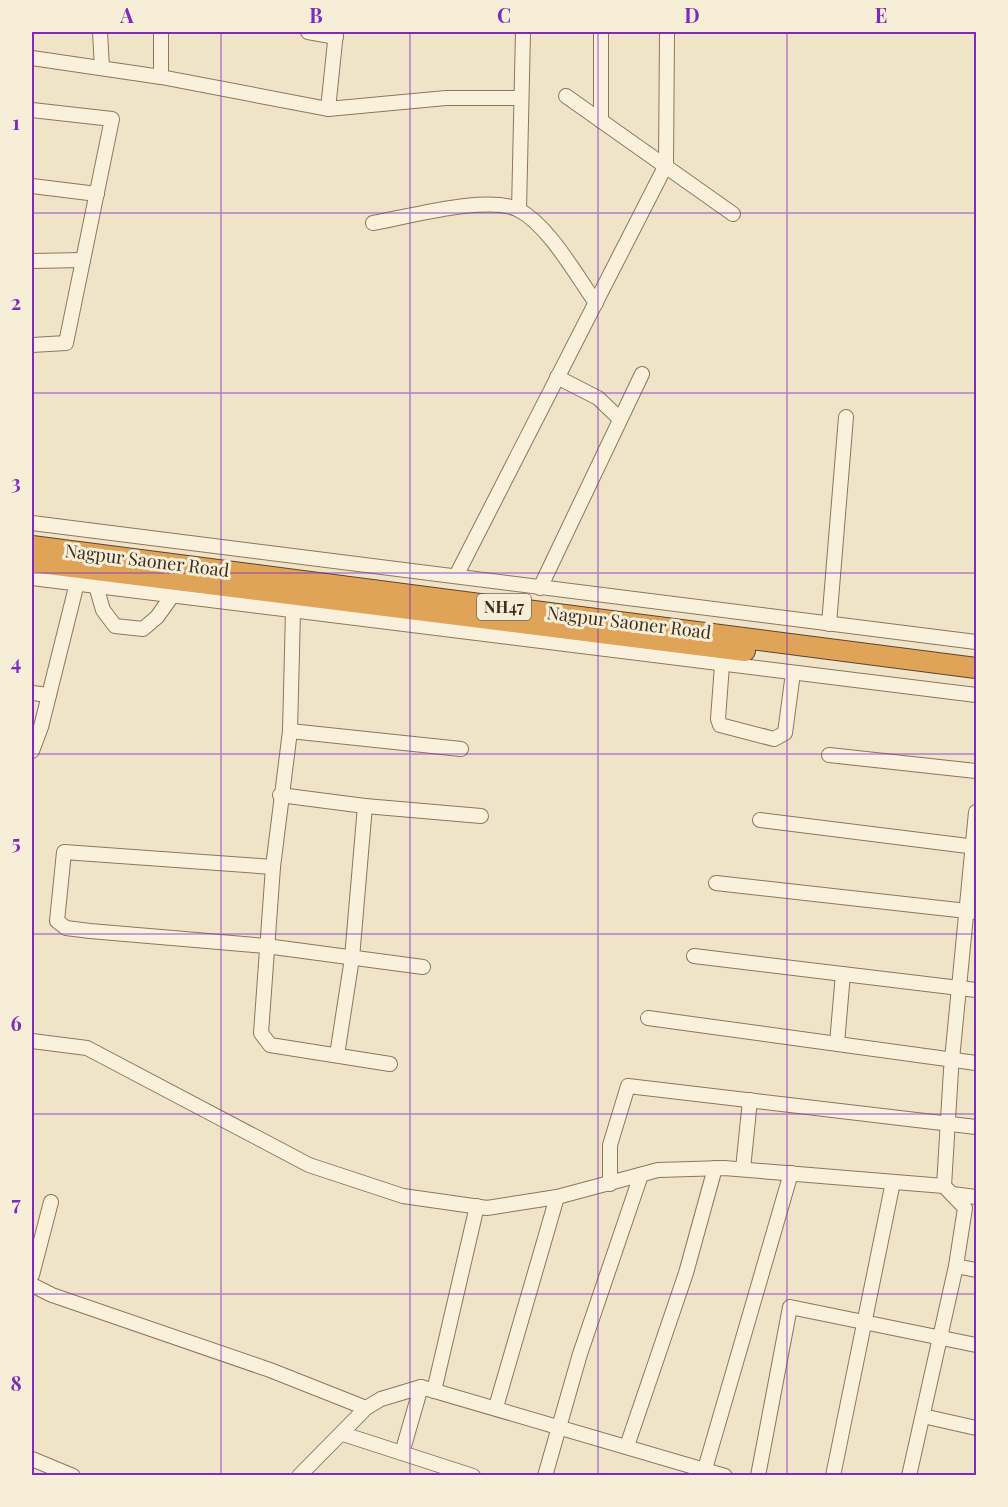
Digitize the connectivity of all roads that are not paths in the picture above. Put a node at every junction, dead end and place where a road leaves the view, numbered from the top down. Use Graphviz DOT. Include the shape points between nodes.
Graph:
graph roads {
  1 [pos="100,32"];
  2 [pos="161,32"];
  3 [pos="308,32"];
  4 [pos="523,32"];
  5 [pos="601,32"];
  6 [pos="668,32"];
  7 [pos="336,34"];
  8 [pos="32,58"];
  9 [pos="102,68"];
  10 [pos="161,77"];
  11 [pos="566,96"];
  12 [pos="522,98"];
  13 [pos="328,109"];
  14 [pos="32,110"];
  15 [pos="601,121"];
  16 [pos="666,165"];
  17 [pos="32,186"];
  18 [pos="97,194"];
  19 [pos="519,210"];
  20 [pos="733,214"];
  21 [pos="373,223"];
  22 [pos="83,260"];
  23 [pos="32,261"];
  24 [pos="596,303"];
  25 [pos="32,345"];
  26 [pos="642,374"];
  27 [pos="557,378"];
  28 [pos="846,417"];
  29 [pos="621,419"];
  30 [pos="32,523"];
  31 [pos="32,546"];
  32 [pos="32,562"];
  33 [pos="456,576"];
  34 [pos="32,578"];
  35 [pos="77,583"];
  36 [pos="96,586"];
  37 [pos="540,588"];
  38 [pos="172,596"];
  39 [pos="293,612"];
  40 [pos="829,624"];
  41 [pos="976,642"];
  42 [pos="722,665"];
  43 [pos="976,668"];
  44 [pos="793,673"];
  45 [pos="976,681"];
  46 [pos="32,693"];
  47 [pos="49,695"];
  48 [pos="976,695"];
  49 [pos="290,731"];
  50 [pos="461,749"];
  51 [pos="32,751"];
  52 [pos="828,755"];
  53 [pos="976,771"];
  54 [pos="280,795"];
  55 [pos="365,806"];
  56 [pos="976,812"];
  57 [pos="481,816"];
  58 [pos="760,819"];
  59 [pos="975,847"];
  60 [pos="273,867"];
  61 [pos="716,883"];
  62 [pos="972,911"];
  63 [pos="266,946"];
  64 [pos="694,956"];
  65 [pos="352,958"];
  66 [pos="423,967"];
  67 [pos="843,974"];
  68 [pos="959,988"];
  69 [pos="976,990"];
  70 [pos="648,1018"];
  71 [pos="32,1041"];
  72 [pos="837,1043"];
  73 [pos="337,1055"];
  74 [pos="952,1059"];
  75 [pos="976,1063"];
  76 [pos="390,1064"];
  77 [pos="750,1100"];
  78 [pos="948,1125"];
  79 [pos="976,1127"];
  80 [pos="715,1168"];
  81 [pos="742,1169"];
  82 [pos="791,1173"];
  83 [pos="641,1175"];
  84 [pos="893,1182"];
  85 [pos="610,1184"];
  86 [pos="948,1190"];
  87 [pos="557,1197"];
  88 [pos="976,1197"];
  89 [pos="51,1202"];
  90 [pos="477,1206"];
  91 [pos="956,1266"];
  92 [pos="976,1270"];
  93 [pos="32,1275"];
  94 [pos="32,1286"];
  95 [pos="864,1322"];
  96 [pos="940,1338"];
  97 [pos="976,1345"];
  98 [pos="428,1389"];
  99 [pos="496,1407"];
  100 [pos="366,1408"];
  101 [pos="923,1416"];
  102 [pos="560,1426"];
  103 [pos="976,1428"];
  104 [pos="343,1434"];
  105 [pos="627,1446"];
  106 [pos="402,1453"];
  107 [pos="32,1459"];
  108 [pos="705,1469"];
  109 [pos="59,1473"];
  110 [pos="838,1474"];
  111 [pos="73,1476"];
  112 [pos="299,1476"];
  113 [pos="473,1476"];
  114 [pos="545,1476"];
  115 [pos="725,1476"];
  116 [pos="758,1476"];
  117 [pos="909,1476"];
  1 -- 9 [label="street"];
  2 -- 10 [label="street"];
  3 -- 7 [label="street"];
  4 -- 12 [label="street"];
  5 -- 15 [label="street"];
  6 -- 16 [label="street"];
  7 -- 13 [label="street"];
  8 -- 9 [label="street"];
  9 -- 10 [label="street"];
  10 -- 13 [label="street"];
  11 -- 15 [label="street"];
  12 -- 13 [label="street" via="446,98"];
  12 -- 19 [label="street"];
  14 -- 18 [label="street" via="112,119"];
  15 -- 16 [label="street"];
  16 -- 20 [label="street"];
  16 -- 24 [label="street"];
  17 -- 18 [label="street"];
  18 -- 22 [label="street"];
  19 -- 21 [label="street" via="502,204 481,204"];
  19 -- 24 [label="street" via="548,236"];
  22 -- 23 [label="street"];
  22 -- 25 [label="street" via="66,343"];
  24 -- 27 [label="street"];
  26 -- 29 [label="street"];
  27 -- 29 [label="street" via="598,398"];
  27 -- 33 [label="street"];
  28 -- 40 [label="street"];
  29 -- 37 [label="street"];
  30 -- 33 [label="street"];
  31 -- 43 [label="highway, Nagpur Saoner Road / NH47"];
  32 -- 45 [label="highway, Nagpur Saoner Road / NH47"];
  33 -- 37 [label="street"];
  34 -- 35 [label="street"];
  35 -- 36 [label="street"];
  35 -- 47 [label="street"];
  36 -- 38 [label="street"];
  36 -- 38 [label="street" via="103,610 115,627 143,629"];
  37 -- 40 [label="street"];
  38 -- 39 [label="street"];
  39 -- 42 [label="street"];
  39 -- 49 [label="street"];
  40 -- 41 [label="street"];
  42 -- 44 [label="street"];
  42 -- 44 [label="street" via="720,725 774,739 785,733"];
  44 -- 48 [label="street"];
  46 -- 47 [label="street"];
  47 -- 51 [label="street"];
  49 -- 50 [label="street"];
  49 -- 54 [label="street"];
  52 -- 53 [label="street"];
  54 -- 55 [label="street"];
  54 -- 60 [label="street"];
  55 -- 57 [label="street"];
  55 -- 65 [label="street"];
  56 -- 59 [label="street"];
  58 -- 59 [label="street"];
  59 -- 62 [label="street"];
  60 -- 63 [label="street"];
  60 -- 63 [label="street" via="64,852 57,921 66,928 90,932"];
  61 -- 62 [label="street"];
  62 -- 68 [label="street"];
  63 -- 65 [label="street"];
  63 -- 73 [label="street" via="261,1033 270,1045"];
  64 -- 67 [label="street"];
  65 -- 66 [label="street"];
  65 -- 73 [label="street"];
  67 -- 68 [label="street"];
  67 -- 72 [label="street"];
  68 -- 69 [label="street"];
  68 -- 74 [label="street"];
  70 -- 72 [label="street"];
  71 -- 90 [label="street" via="87,1048 309,1165 403,1196"];
  72 -- 74 [label="street"];
  73 -- 76 [label="street"];
  74 -- 75 [label="street"];
  74 -- 78 [label="street"];
  77 -- 78 [label="street"];
  77 -- 81 [label="street"];
  77 -- 85 [label="street" via="628,1086 610,1145"];
  78 -- 79 [label="street"];
  78 -- 86 [label="street"];
  80 -- 81 [label="street"];
  80 -- 83 [label="street" via="658,1170"];
  80 -- 105 [label="street" via="686,1273"];
  81 -- 82 [label="street"];
  82 -- 84 [label="street"];
  82 -- 108 [label="street"];
  83 -- 85 [label="street"];
  83 -- 102 [label="street" via="580,1354"];
  84 -- 86 [label="street"];
  84 -- 95 [label="street"];
  85 -- 87 [label="street"];
  86 -- 88 [label="street"];
  86 -- 91 [label="street" via="965,1208"];
  87 -- 90 [label="street" via="487,1208"];
  87 -- 99 [label="street"];
  89 -- 93 [label="street"];
  90 -- 98 [label="street"];
  91 -- 92 [label="street"];
  91 -- 96 [label="street"];
  94 -- 100 [label="street"];
  95 -- 96 [label="street"];
  95 -- 110 [label="street"];
  95 -- 116 [label="street" via="790,1307"];
  96 -- 97 [label="street"];
  96 -- 101 [label="street"];
  98 -- 99 [label="street"];
  98 -- 100 [label="street" via="381,1399"];
  98 -- 106 [label="street"];
  99 -- 102 [label="street"];
  100 -- 104 [label="street"];
  101 -- 103 [label="street"];
  101 -- 117 [label="street"];
  102 -- 105 [label="street"];
  102 -- 114 [label="street"];
  104 -- 106 [label="street"];
  104 -- 112 [label="street"];
  105 -- 108 [label="street"];
  106 -- 113 [label="street"];
  107 -- 109 [label="street"];
  108 -- 115 [label="street"];
  109 -- 111 [label="street"];
}
